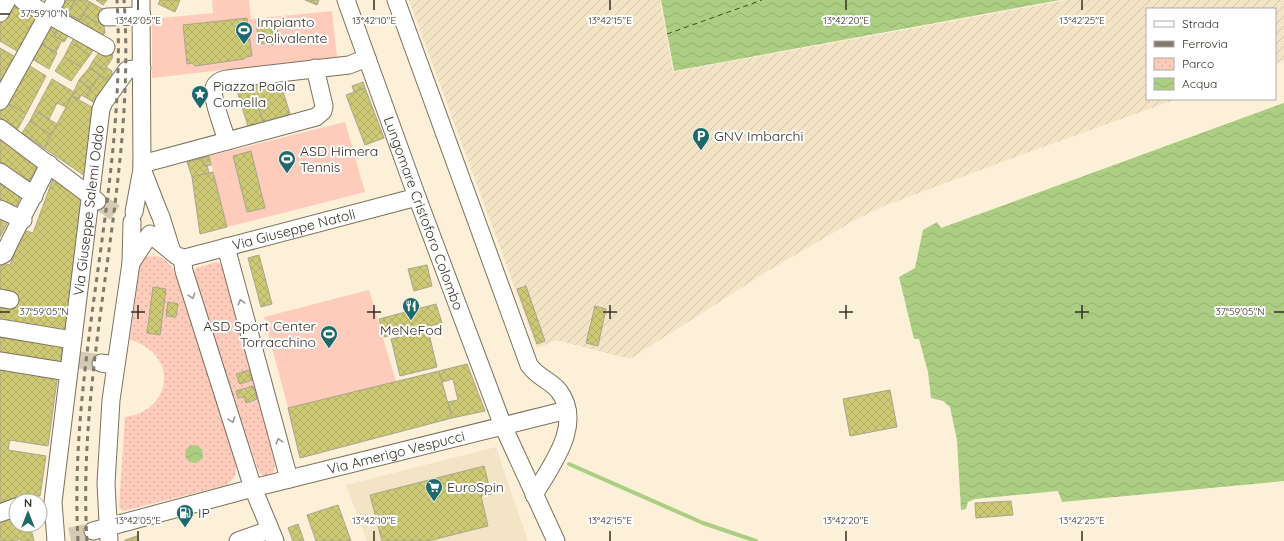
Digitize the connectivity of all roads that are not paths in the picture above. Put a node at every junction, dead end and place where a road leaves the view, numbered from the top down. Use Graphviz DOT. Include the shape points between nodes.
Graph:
graph roads {
  1 [pos="7,0"];
  2 [pos="22,0"];
  3 [pos="346,0"];
  4 [pos="396,0"];
  5 [pos="52,7"];
  6 [pos="141,8"];
  7 [pos="0,13"];
  8 [pos="107,17"];
  9 [pos="106,47"];
  10 [pos="367,58"];
  11 [pos="142,68"];
  12 [pos="315,68"];
  13 [pos="0,101"];
  14 [pos="0,128"];
  15 [pos="227,141"];
  16 [pos="49,164"];
  17 [pos="142,167"];
  18 [pos="0,172"];
  19 [pos="34,196"];
  20 [pos="417,198"];
  21 [pos="96,200"];
  22 [pos="0,209"];
  23 [pos="130,216"];
  24 [pos="161,216"];
  25 [pos="23,220"];
  26 [pos="150,234"];
  27 [pos="226,247"];
  28 [pos="2,249"];
  29 [pos="177,255"];
  30 [pos="131,263"];
  31 [pos="0,328"];
  32 [pos="72,340"];
  33 [pos="0,362"];
  34 [pos="72,363"];
  35 [pos="567,410"];
  36 [pos="503,426"];
  37 [pos="289,479"];
  38 [pos="253,488"];
  39 [pos="534,495"];
  40 [pos="48,496"];
  41 [pos="48,505"];
  42 [pos="103,533"];
  43 [pos="272,535"];
  44 [pos="61,539"];
  45 [pos="238,541"];
  46 [pos="556,541"];
  1 -- 7 [label="street"];
  2 -- 5 [label="street"];
  3 -- 10 [label="street, Lungomare Cristoforo Colombo"];
  4 -- 35 [label="street" via="530,365 558,391"];
  5 -- 9 [label="street"];
  5 -- 13 [label="street"];
  6 -- 8 [label="street"];
  6 -- 11 [label="street"];
  10 -- 12 [label="street" via="349,65"];
  10 -- 20 [label="street, Lungomare Cristoforo Colombo"];
  11 -- 17 [label="street"];
  11 -- 21 [label="street, Via Giuseppe Salemi Oddo" via="127,70 102,105"];
  12 -- 15 [label="street" via="324,101 320,114 314,118"];
  12 -- 15 [label="street" via="219,82 214,88 214,96"];
  14 -- 16 [label="street"];
  15 -- 17 [label="street"];
  16 -- 19 [label="street"];
  16 -- 21 [label="street"];
  17 -- 23 [label="street"];
  17 -- 24 [label="street"];
  18 -- 19 [label="street"];
  19 -- 25 [label="street"];
  20 -- 27 [label="street, Via Giuseppe Natoli"];
  20 -- 36 [label="street, Lungomare Cristoforo Colombo"];
  21 -- 32 [label="street, Via Giuseppe Salemi Oddo"];
  22 -- 25 [label="street"];
  23 -- 24 [label="street" via="141,206 151,206"];
  23 -- 26 [label="street" via="140,233"];
  23 -- 30 [label="street"];
  24 -- 26 [label="street" via="160,226"];
  24 -- 29 [label="street"];
  25 -- 28 [label="street"];
  26 -- 29 [label="street"];
  26 -- 30 [label="street"];
  27 -- 29 [label="street, Via Giuseppe Natoli"];
  37 -- 27 [label="street, one-way"];
  29 -- 38 [label="street, one-way"];
  30 -- 42 [label="street" via="108,364 108,432"];
  31 -- 32 [label="street"];
  32 -- 34 [label="street, Via Giuseppe Salemi Oddo"];
  33 -- 34 [label="street"];
  34 -- 40 [label="street, Via Giuseppe Salemi Oddo"];
  35 -- 36 [label="street, Via Amerigo Vespucci"];
  35 -- 39 [label="street" via="565,439"];
  36 -- 37 [label="street, Via Amerigo Vespucci"];
  36 -- 39 [label="street, Lungomare Cristoforo Colombo"];
  37 -- 38 [label="street, Via Amerigo Vespucci"];
  38 -- 42 [label="street, Via Amerigo Vespucci"];
  38 -- 43 [label="street"];
  39 -- 46 [label="street, Lungomare Cristoforo Colombo"];
  41 -- 44 [label="street, Via Giuseppe Salemi Oddo"];
  43 -- 45 [label="street"];
}
